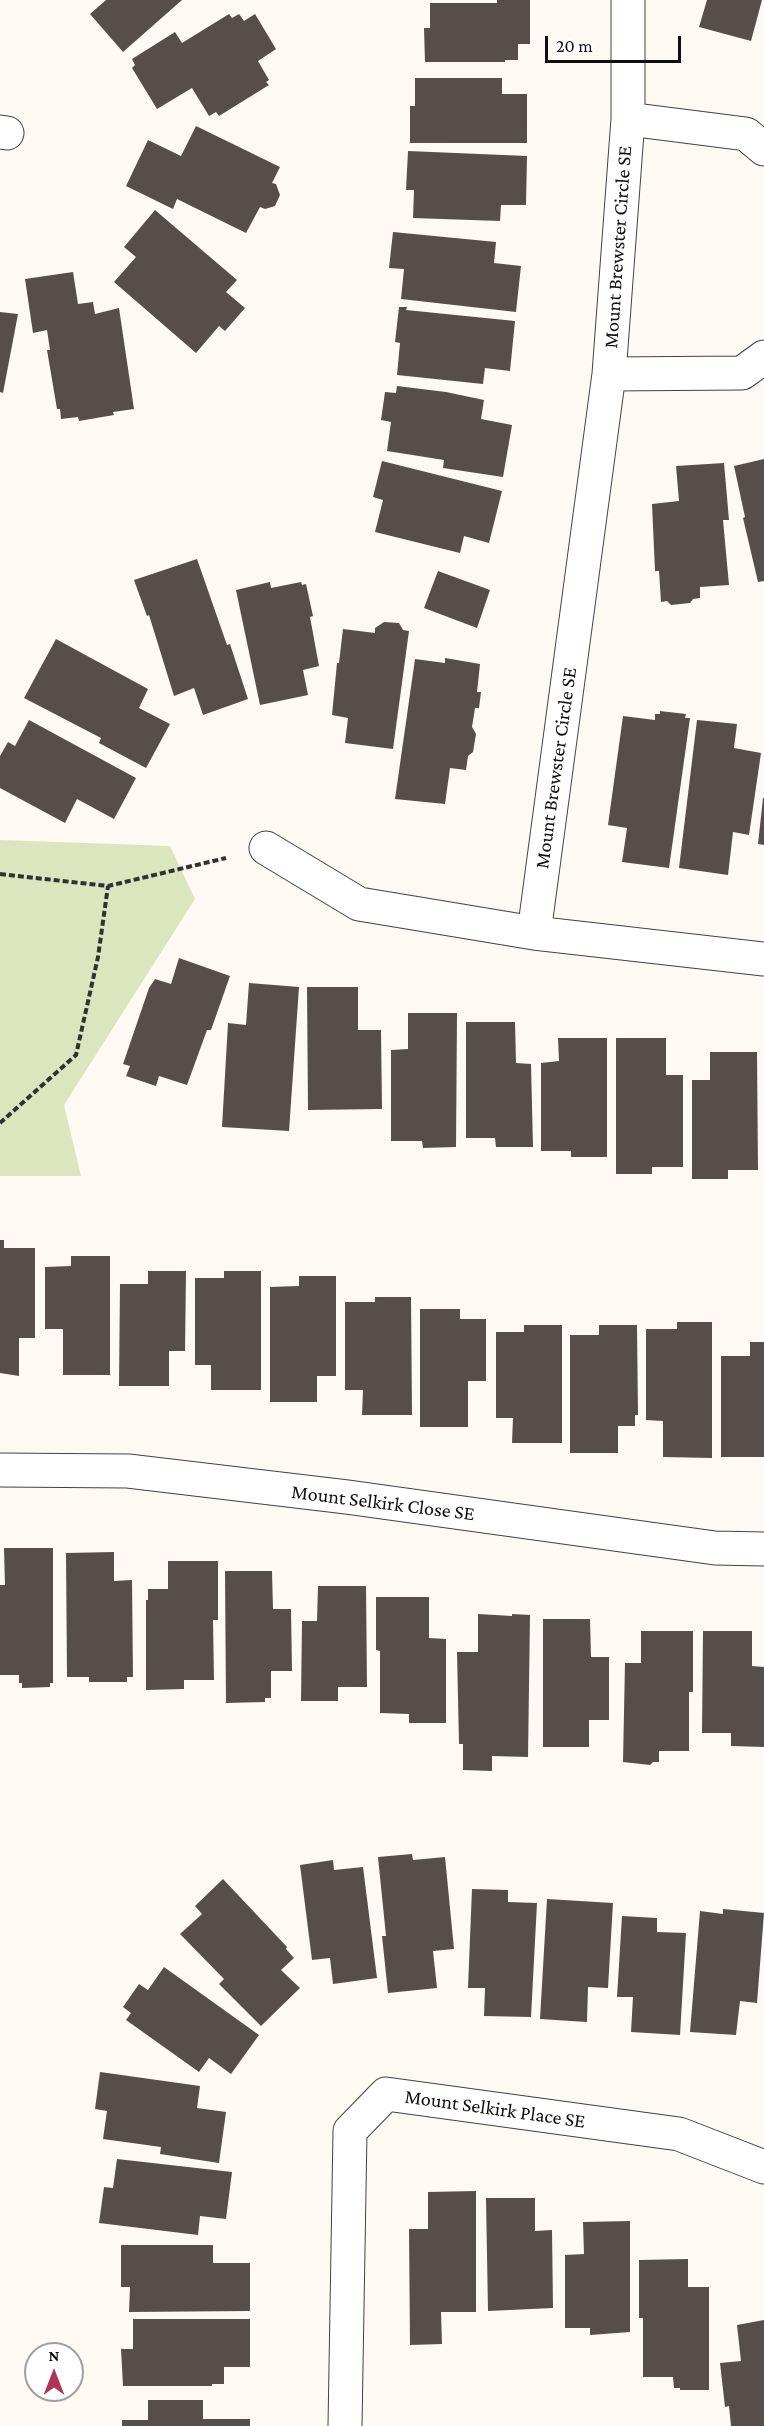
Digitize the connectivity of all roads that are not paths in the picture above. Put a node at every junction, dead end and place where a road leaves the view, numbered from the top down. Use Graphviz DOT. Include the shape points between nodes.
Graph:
graph roads {
  1 [pos="628,0"];
  2 [pos="628,119"];
  3 [pos="764,149"];
  4 [pos="764,357"];
  5 [pos="609,374"];
  6 [pos="266,848"];
  7 [pos="534,933"];
  8 [pos="764,959"];
  9 [pos="0,1470"];
  10 [pos="764,1549"];
  11 [pos="764,2167"];
  12 [pos="345,2426"];
  1 -- 2 [label="street, Mount Brewster Circle SE"];
  2 -- 3 [label="street, Mount Brewster Circle SE" via="746,134"];
  2 -- 5 [label="street, Mount Brewster Circle SE"];
  4 -- 5 [label="street, Mount Brewster Circle SE" via="742,373"];
  5 -- 7 [label="street, Mount Brewster Circle SE"];
  6 -- 7 [label="street" via="359,904"];
  7 -- 8 [label="street"];
  9 -- 10 [label="street, Mount Selkirk Close SE" via="128,1471 715,1548"];
  11 -- 12 [label="street, Mount Selkirk Place SE" via="679,2134 386,2094 351,2131"];
}
